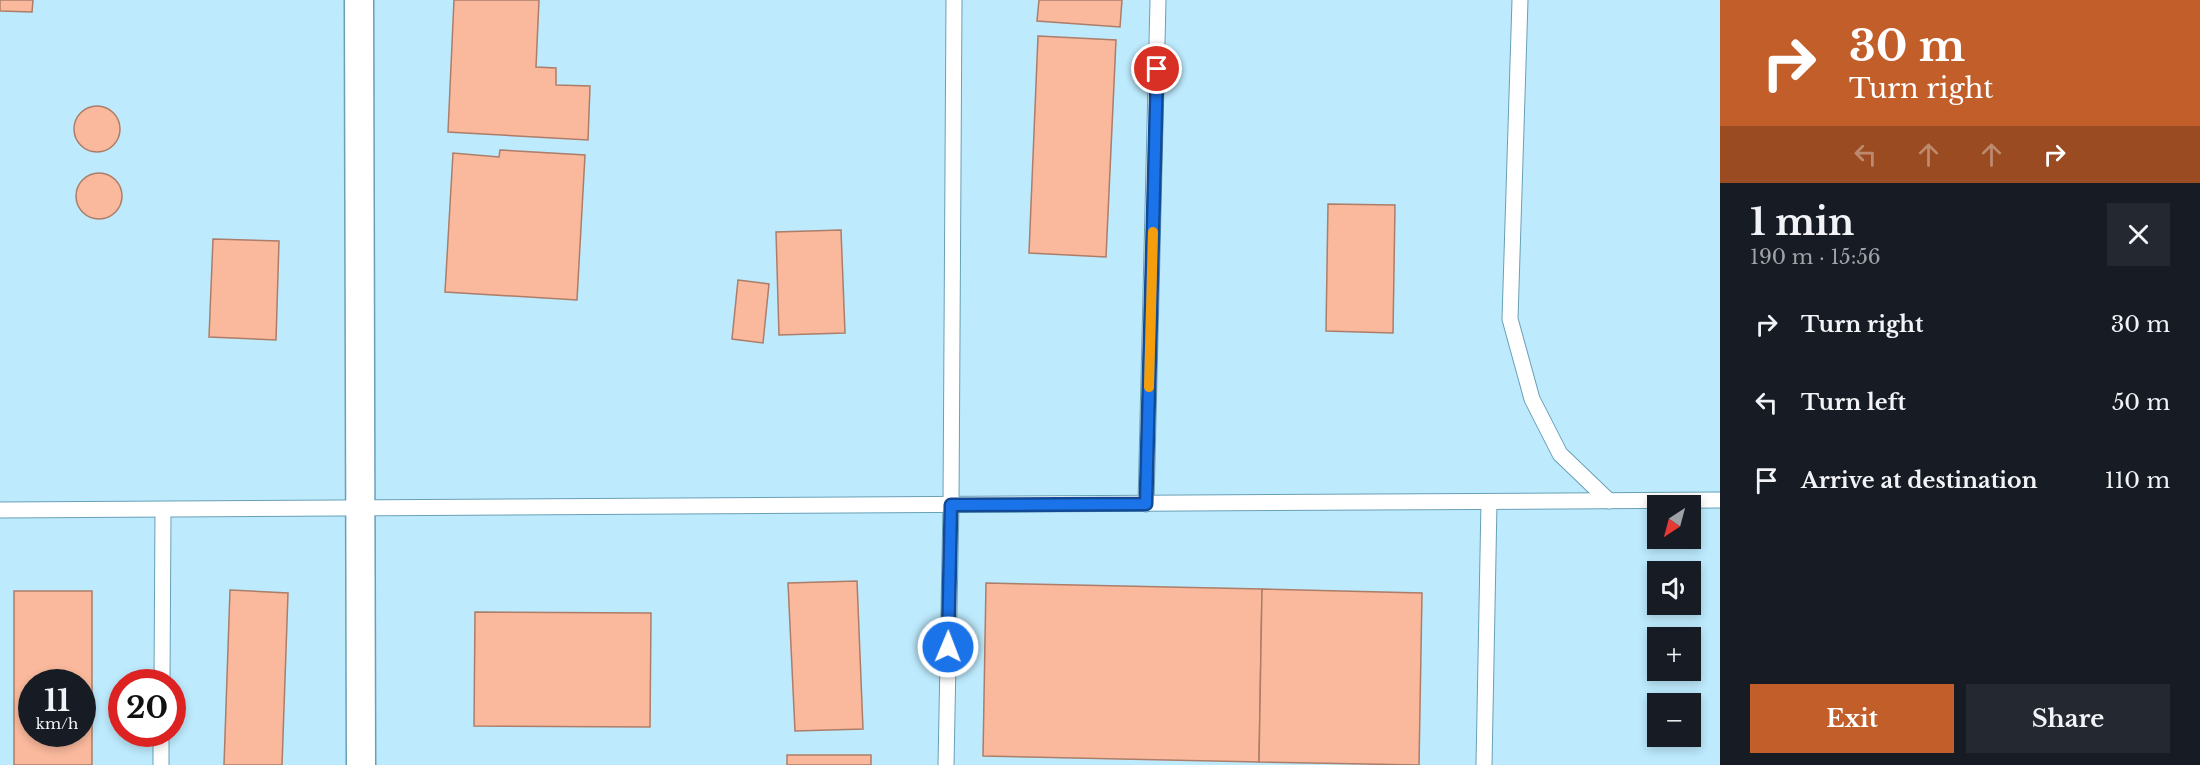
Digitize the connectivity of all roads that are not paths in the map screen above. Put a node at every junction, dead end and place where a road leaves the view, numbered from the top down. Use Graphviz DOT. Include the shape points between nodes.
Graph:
graph roads {
  1 [pos="359,0"];
  2 [pos="954,0"];
  3 [pos="1158,0"];
  4 [pos="1520,0"];
  5 [pos="1720,500"];
  6 [pos="1609,501"];
  7 [pos="1489,502"];
  8 [pos="1146,504"];
  9 [pos="951,505"];
  10 [pos="359,509"];
  11 [pos="0,510"];
  12 [pos="163,510"];
  13 [pos="162,669"];
  14 [pos="161,747"];
  15 [pos="161,765"];
  16 [pos="361,765"];
  17 [pos="946,765"];
  18 [pos="1484,765"];
  1 -- 10 [label="street"];
  2 -- 9 [label="lane"];
  3 -- 8 [label="lane"];
  4 -- 6 [label="lane" via="1510,319 1533,399 1560,454"];
  5 -- 6 [label="lane"];
  6 -- 7 [label="lane"];
  7 -- 8 [label="lane"];
  7 -- 18 [label="lane"];
  8 -- 9 [label="lane"];
  9 -- 10 [label="lane"];
  9 -- 17 [label="lane"];
  10 -- 12 [label="lane"];
  10 -- 16 [label="street"];
  11 -- 12 [label="lane"];
  12 -- 13 [label="lane"];
  14 -- 15 [label="lane"];
}
